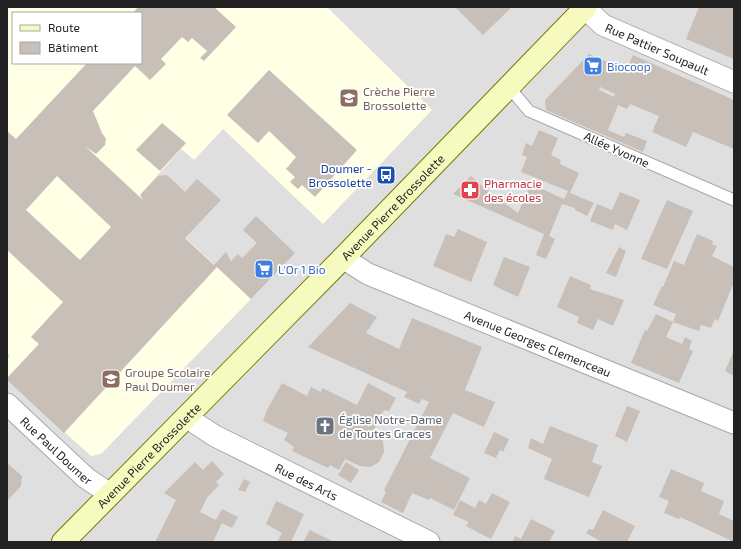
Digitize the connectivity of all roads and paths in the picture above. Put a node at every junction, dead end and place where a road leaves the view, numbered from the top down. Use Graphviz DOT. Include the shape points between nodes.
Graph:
graph roads {
  1 [pos="585,8"];
  2 [pos="734,82"];
  3 [pos="509,87"];
  4 [pos="734,200"];
  5 [pos="343,258"];
  6 [pos="7,404"];
  7 [pos="186,417"];
  8 [pos="734,423"];
  9 [pos="110,494"];
  10 [pos="63,542"];
  11 [pos="429,542"];
  1 -- 2 [label="street, Rue Pattier Soupault" via="603,25"];
  1 -- 3 [label="main road, Avenue Pierre Brossolette"];
  3 -- 4 [label="lane, Allée Yvonne" via="529,111"];
  3 -- 5 [label="main road, Avenue Pierre Brossolette"];
  5 -- 7 [label="main road, Avenue Pierre Brossolette"];
  5 -- 8 [label="street, Avenue Georges Clemenceau" via="368,274"];
  6 -- 9 [label="street, Rue Paul Doumer" via="86,478"];
  7 -- 9 [label="main road, Avenue Pierre Brossolette"];
  7 -- 11 [label="street, Rue des Arts" via="215,436"];
  9 -- 10 [label="main road, Avenue Pierre Brossolette"];
}
